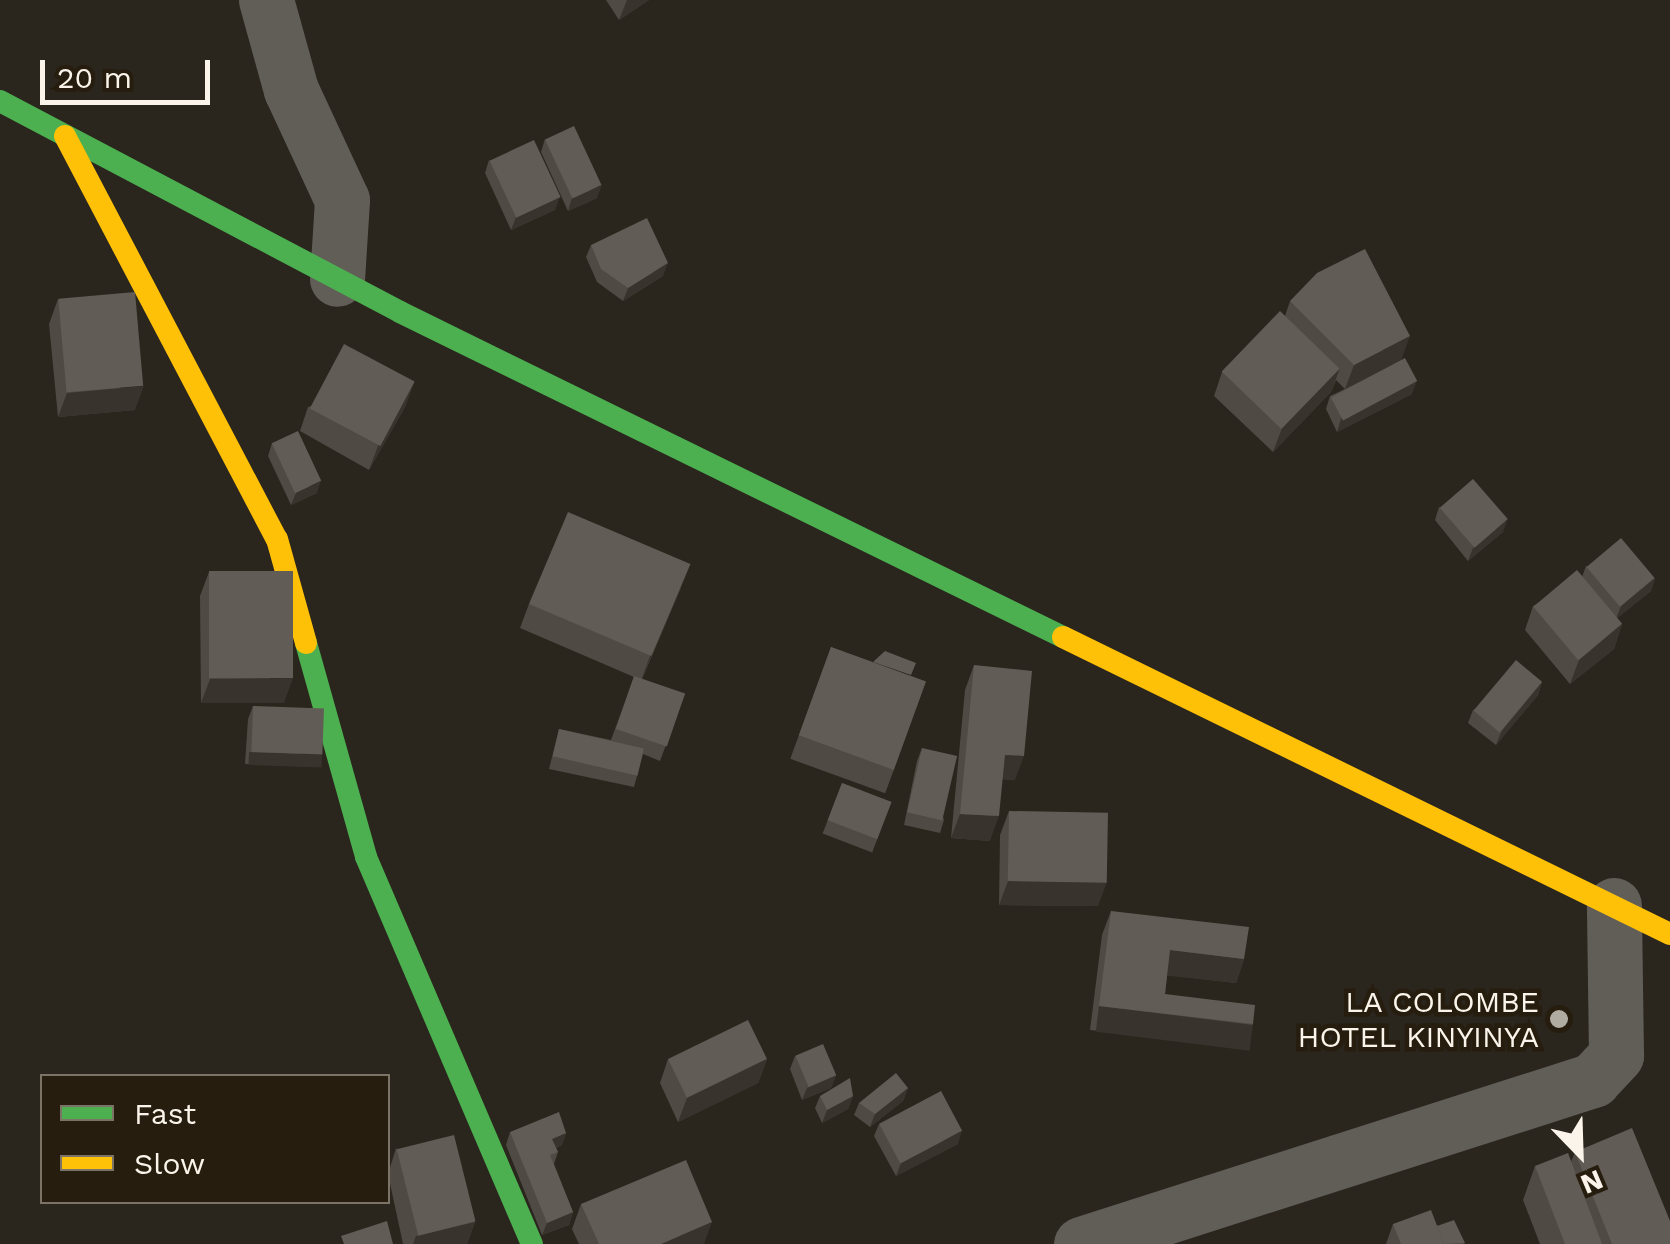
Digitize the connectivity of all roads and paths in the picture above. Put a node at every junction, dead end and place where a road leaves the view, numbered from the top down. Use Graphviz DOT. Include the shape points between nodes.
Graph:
graph roads {
  1 [pos="266,0"];
  2 [pos="0,101"];
  3 [pos="65,136"];
  4 [pos="337,279"];
  5 [pos="1614,906"];
  6 [pos="1668,932"];
  7 [pos="532,1244"];
  8 [pos="1081,1244"];
  1 -- 4 [label="street" via="291,90 342,200"];
  2 -- 3 [label="main road"];
  3 -- 4 [label="main road"];
  3 -- 7 [label="main road" via="277,539 366,857"];
  4 -- 5 [label="main road"];
  5 -- 6 [label="main road"];
  5 -- 8 [label="street" via="1616,1054 1593,1080"];
}
